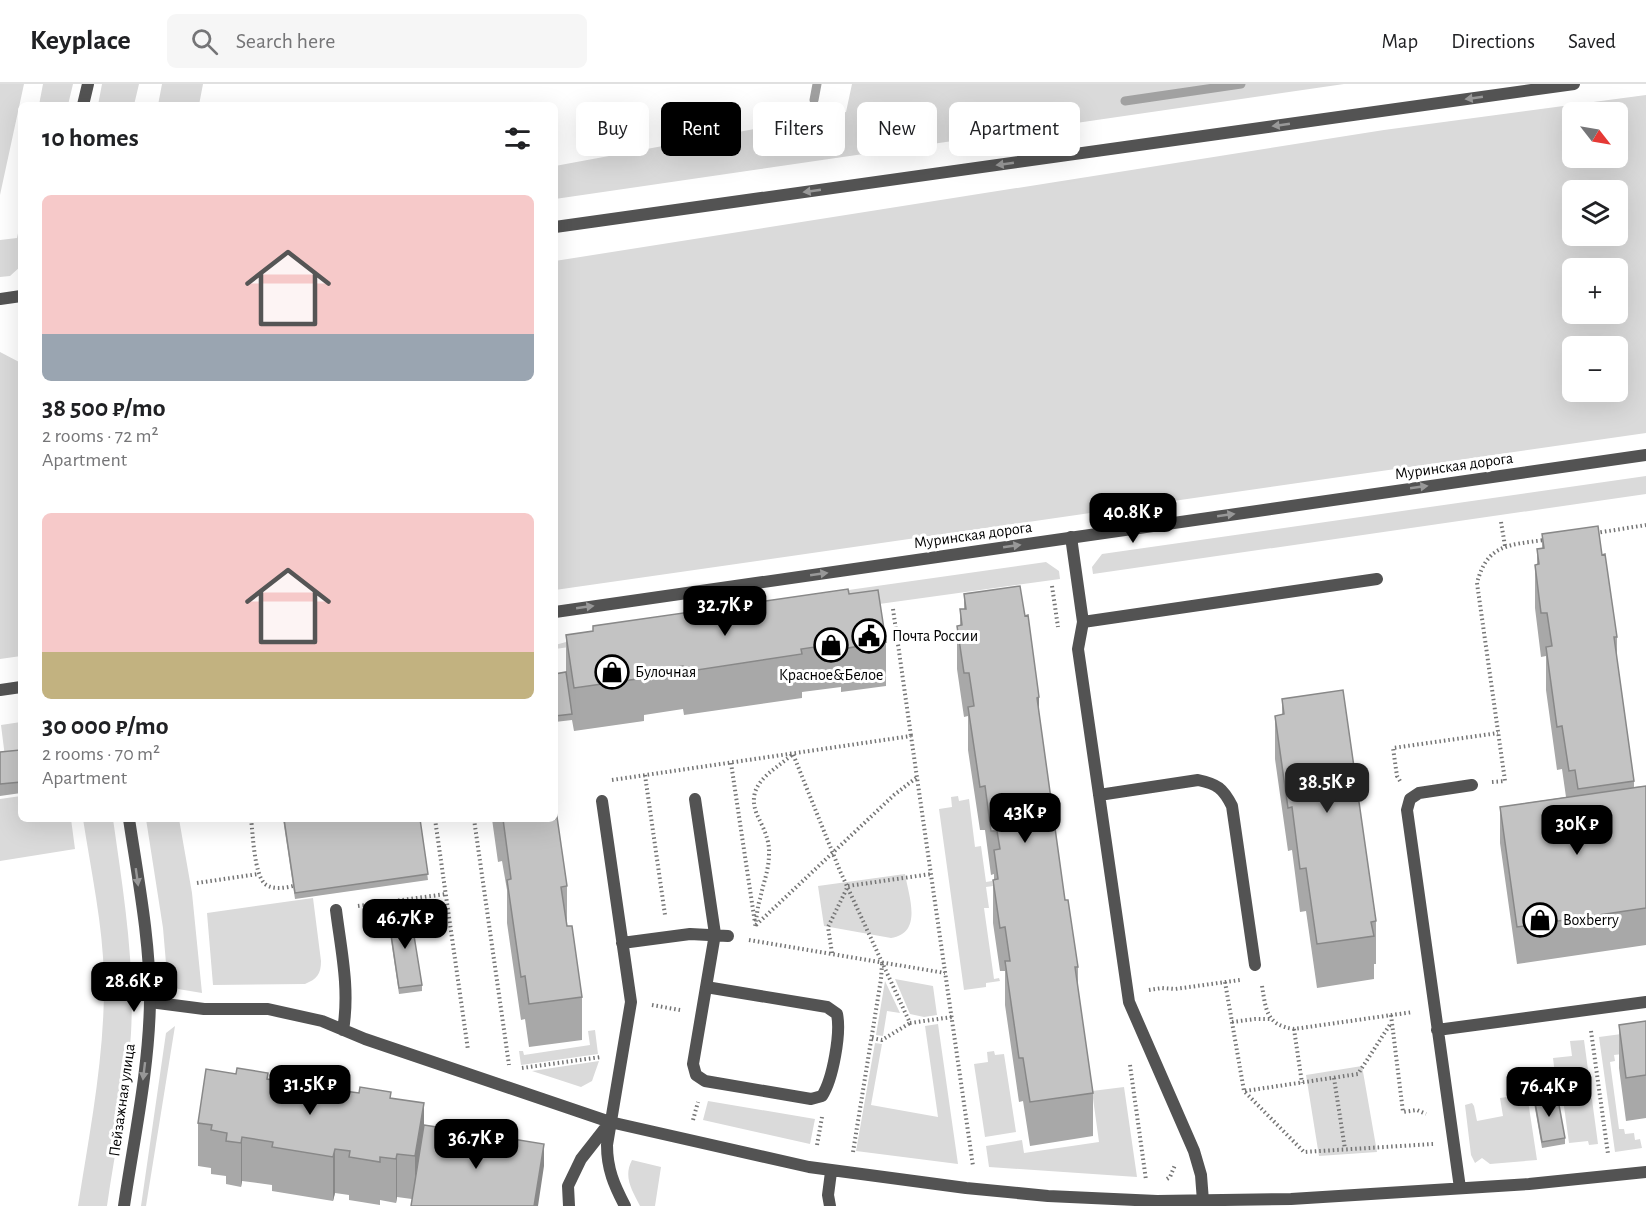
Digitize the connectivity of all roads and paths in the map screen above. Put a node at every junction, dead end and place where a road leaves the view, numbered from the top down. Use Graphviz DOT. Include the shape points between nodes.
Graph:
graph roads {
  1 [pos="88,84"];
  2 [pos="1574,84"];
  3 [pos="84,102"];
  4 [pos="558,227"];
  5 [pos="18,296"];
  6 [pos="0,299"];
  7 [pos="1646,455"];
  8 [pos="1502,522"];
  9 [pos="1646,525"];
  10 [pos="1587,534"];
  11 [pos="1071,537"];
  12 [pos="1552,539"];
  13 [pos="1505,546"];
  14 [pos="1377,579"];
  15 [pos="892,609"];
  16 [pos="558,612"];
  17 [pos="1083,622"];
  18 [pos="18,687"];
  19 [pos="0,690"];
  20 [pos="1498,733"];
  21 [pos="911,736"];
  22 [pos="793,754"];
  23 [pos="731,763"];
  24 [pos="645,776"];
  25 [pos="917,778"];
  26 [pos="1472,785"];
  27 [pos="1099,795"];
  28 [pos="695,799"];
  29 [pos="1410,800"];
  30 [pos="602,801"];
  31 [pos="129,822"];
  32 [pos="251,822"];
  33 [pos="435,822"];
  34 [pos="474,822"];
  35 [pos="832,853"];
  36 [pos="258,874"];
  37 [pos="931,874"];
  38 [pos="197,883"];
  39 [pos="293,886"];
  40 [pos="848,886"];
  41 [pos="446,894"];
  42 [pos="336,910"];
  43 [pos="755,926"];
  44 [pos="721,935"];
  45 [pos="669,937"];
  46 [pos="622,944"];
  47 [pos="832,954"];
  48 [pos="882,962"];
  49 [pos="1255,965"];
  50 [pos="945,973"];
  51 [pos="1261,977"];
  52 [pos="1226,982"];
  53 [pos="706,987"];
  54 [pos="1128,993"];
  55 [pos="150,1002"];
  56 [pos="1646,1002"];
  57 [pos="1435,1009"];
  58 [pos="1588,1010"];
  59 [pos="1391,1015"];
  60 [pos="952,1017"];
  61 [pos="1271,1019"];
  62 [pos="1391,1021"];
  63 [pos="1232,1022"];
  64 [pos="910,1023"];
  65 [pos="1294,1029"];
  66 [pos="343,1030"];
  67 [pos="1437,1030"];
  68 [pos="872,1038"];
  69 [pos="622,1054"];
  70 [pos="521,1068"];
  71 [pos="510,1070"];
  72 [pos="471,1075"];
  73 [pos="1334,1078"];
  74 [pos="1302,1083"];
  75 [pos="1244,1091"];
  76 [pos="699,1099"];
  77 [pos="821,1120"];
  78 [pos="1430,1120"];
  79 [pos="610,1122"];
  80 [pos="693,1123"];
  81 [pos="1432,1136"];
  82 [pos="816,1149"];
  83 [pos="1345,1149"];
  84 [pos="852,1155"];
  85 [pos="1175,1159"];
  86 [pos="963,1169"];
  87 [pos="831,1172"];
  88 [pos="1646,1172"];
  89 [pos="1611,1176"];
  90 [pos="1136,1183"];
  91 [pos="1153,1183"];
  92 [pos="1159,1183"];
  93 [pos="1460,1188"];
  94 [pos="1203,1201"];
  95 [pos="1238,1203"];
  96 [pos="124,1206"];
  97 [pos="569,1206"];
  98 [pos="625,1206"];
  99 [pos="830,1206"];
  1 -- 3 [label="street"];
  2 -- 4 [label="street, one-way"];
  5 -- 6 [label="street"];
  11 -- 7 [label="street, Муринская дорога, one-way"];
  8 -- 13 [label="path"];
  9 -- 10 [label="path"];
  16 -- 11 [label="street, Муринская дорога, one-way"];
  11 -- 17 [label="street"];
  12 -- 13 [label="path"];
  13 -- 20 [label="path" via="1491,554 1481,567 1477,583"];
  14 -- 17 [label="street"];
  15 -- 21 [label="path"];
  17 -- 27 [label="street" via="1078,649"];
  18 -- 19 [label="street"];
  20 -- 26 [label="path" via="1505,781"];
  20 -- 29 [label="path" via="1393,748 1397,776"];
  21 -- 22 [label="path"];
  21 -- 25 [label="path"];
  22 -- 23 [label="path"];
  22 -- 35 [label="path"];
  22 -- 43 [label="path" via="754,791 756,813 770,852"];
  23 -- 24 [label="path"];
  23 -- 43 [label="path"];
  24 -- 30 [label="path" via="599,782"];
  24 -- 45 [label="path"];
  25 -- 35 [label="path"];
  25 -- 37 [label="path"];
  26 -- 29 [label="street" via="1419,793"];
  27 -- 49 [label="street" via="1198,780 1213,783 1225,792 1232,806"];
  27 -- 54 [label="street"];
  28 -- 44 [label="street"];
  29 -- 57 [label="street" via="1407,810"];
  30 -- 46 [label="street"];
  31 -- 55 [label="street, Пейзажная улица, one-way" via="148,948"];
  32 -- 36 [label="path"];
  33 -- 41 [label="path"];
  34 -- 71 [label="path"];
  35 -- 40 [label="path"];
  35 -- 43 [label="path"];
  36 -- 38 [label="path"];
  36 -- 39 [label="path" via="266,884 278,889"];
  37 -- 40 [label="path"];
  37 -- 50 [label="path"];
  40 -- 47 [label="path" via="828,927"];
  40 -- 48 [label="path"];
  41 -- 42 [label="path"];
  41 -- 72 [label="path"];
  42 -- 66 [label="street" via="346,981"];
  43 -- 47 [label="path" via="742,939"];
  44 -- 45 [label="street"];
  44 -- 53 [label="street"];
  45 -- 46 [label="street"];
  46 -- 69 [label="street" via="631,1002"];
  47 -- 48 [label="path"];
  48 -- 50 [label="path"];
  48 -- 64 [label="path"];
  48 -- 68 [label="path"];
  49 -- 51 [label="path"];
  50 -- 60 [label="path"];
  51 -- 52 [label="path"];
  51 -- 61 [label="path" via="1265,1007"];
  52 -- 54 [label="path"];
  52 -- 63 [label="path"];
  53 -- 53 [label="street" via="827,1007 837,1014 839,1025 828,1087 822,1096 811,1099 705,1081 696,1075 693,1064"];
  54 -- 94 [label="street" via="1194,1151"];
  55 -- 66 [label="street" via="204,1009 268,1009 322,1021"];
  55 -- 96 [label="street, Пейзажная улица, one-way" via="145,1070"];
  56 -- 58 [label="street"];
  57 -- 59 [label="path"];
  57 -- 67 [label="street"];
  58 -- 67 [label="street"];
  58 -- 89 [label="path"];
  59 -- 62 [label="path"];
  59 -- 65 [label="path"];
  60 -- 64 [label="path"];
  60 -- 86 [label="path" via="974,1170"];
  61 -- 63 [label="path"];
  61 -- 65 [label="path" via="1281,1027"];
  62 -- 73 [label="path" via="1358,1074"];
  62 -- 78 [label="path" via="1403,1112 1425,1112"];
  63 -- 75 [label="path"];
  64 -- 68 [label="path" via="882,1040"];
  65 -- 74 [label="path"];
  66 -- 72 [label="street"];
  67 -- 93 [label="street"];
  68 -- 84 [label="path"];
  69 -- 70 [label="path"];
  69 -- 79 [label="street"];
  72 -- 79 [label="street"];
  73 -- 74 [label="path"];
  73 -- 83 [label="path"];
  74 -- 75 [label="path"];
  75 -- 83 [label="path" via="1305,1152"];
  76 -- 80 [label="path"];
  77 -- 82 [label="path"];
  79 -- 87 [label="street"];
  79 -- 97 [label="street" via="581,1159 568,1186"];
  79 -- 98 [label="street" via="607,1163"];
  81 -- 83 [label="path" via="1434,1147"];
  85 -- 92 [label="path" via="1170,1177"];
  87 -- 94 [label="street" via="1048,1196"];
  87 -- 99 [label="street"];
  88 -- 89 [label="street"];
  89 -- 93 [label="street"];
  90 -- 91 [label="path"];
  93 -- 95 [label="street"];
  94 -- 95 [label="street"];
}
